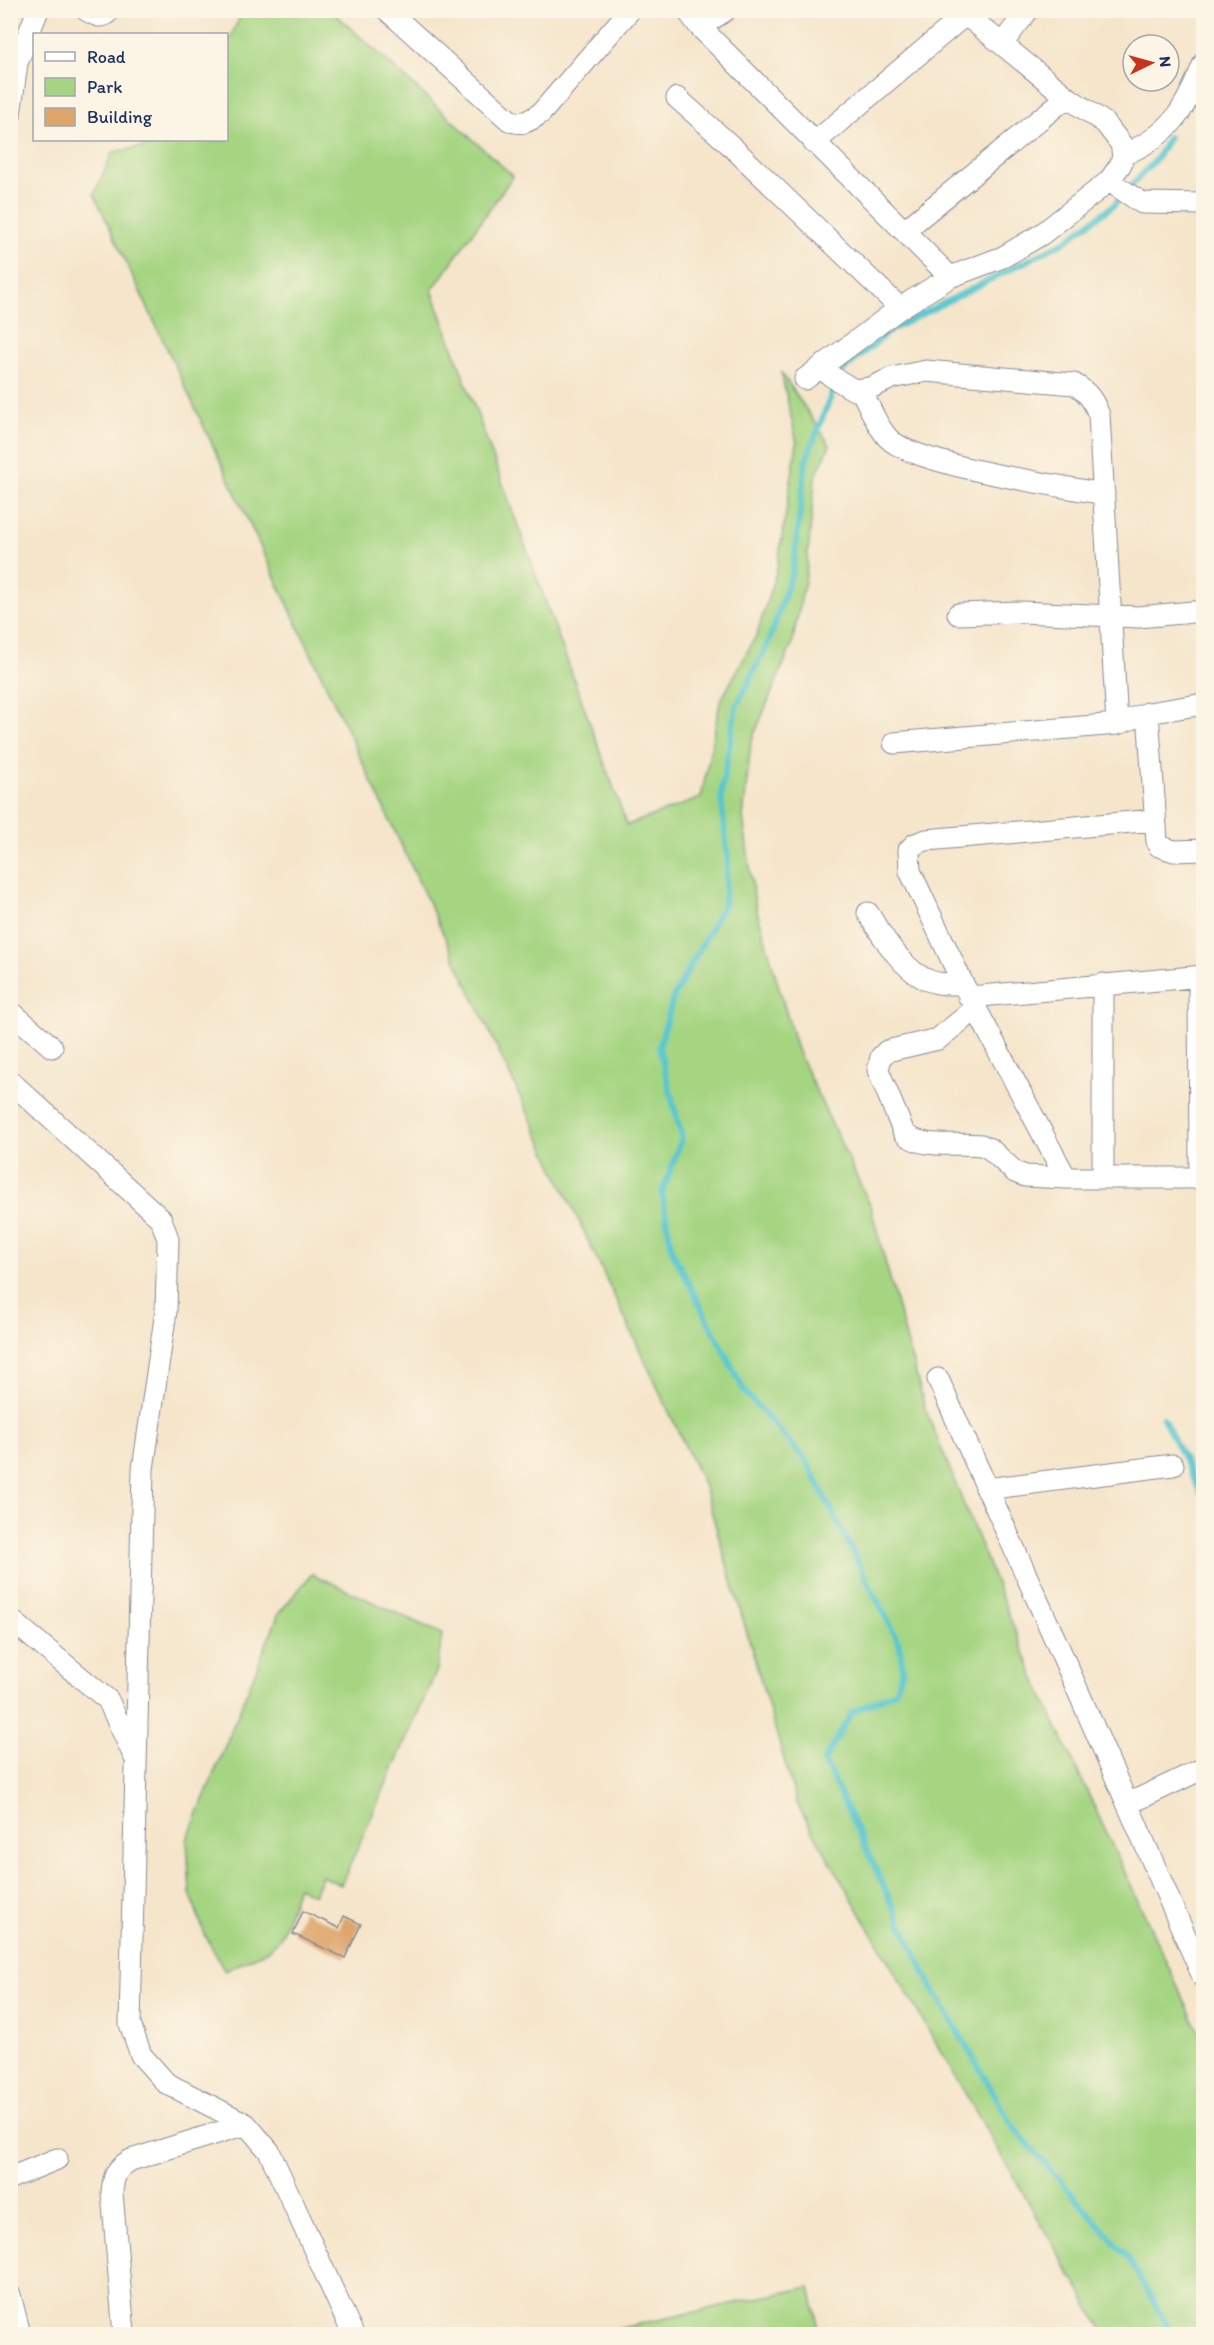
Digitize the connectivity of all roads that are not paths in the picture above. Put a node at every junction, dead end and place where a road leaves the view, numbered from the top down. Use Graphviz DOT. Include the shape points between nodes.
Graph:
graph roads {
  1 [pos="38,10"];
  2 [pos="86,10"];
  3 [pos="110,10"];
  4 [pos="387,10"];
  5 [pos="630,10"];
  6 [pos="726,10"];
  7 [pos="1028,10"];
  8 [pos="962,13"];
  9 [pos="694,19"];
  10 [pos="1002,44"];
  11 [pos="1203,63"];
  12 [pos="1066,97"];
  13 [pos="677,98"];
  14 [pos="10,115"];
  15 [pos="814,143"];
  16 [pos="1123,155"];
  17 [pos="1109,181"];
  18 [pos="1203,204"];
  19 [pos="904,231"];
  20 [pos="950,278"];
  21 [pos="900,308"];
  22 [pos="858,390"];
  23 [pos="1104,494"];
  24 [pos="1203,611"];
  25 [pos="958,614"];
  26 [pos="1111,616"];
  27 [pos="1203,704"];
  28 [pos="1148,713"];
  29 [pos="1117,724"];
  30 [pos="894,743"];
  31 [pos="1155,820"];
  32 [pos="1203,850"];
  33 [pos="868,913"];
  34 [pos="1201,976"];
  35 [pos="1103,984"];
  36 [pos="969,1001"];
  37 [pos="10,1011"];
  38 [pos="51,1047"];
  39 [pos="10,1081"];
  40 [pos="1066,1178"];
  41 [pos="1103,1178"];
  42 [pos="1202,1178"];
  43 [pos="938,1379"];
  44 [pos="1173,1465"];
  45 [pos="986,1489"];
  46 [pos="10,1619"];
  47 [pos="136,1760"];
  48 [pos="1203,1768"];
  49 [pos="1128,1804"];
  50 [pos="1203,1976"];
  51 [pos="246,2124"];
  52 [pos="57,2159"];
  53 [pos="10,2178"];
  54 [pos="12,2307"];
  55 [pos="20,2334"];
  56 [pos="124,2334"];
  57 [pos="353,2334"];
  1 -- 14 [label="street" via="17,63"];
  2 -- 3 [label="street" via="98,18"];
  4 -- 5 [label="street" via="509,120 519,124 541,113"];
  6 -- 9 [label="street"];
  7 -- 10 [label="street"];
  8 -- 10 [label="street"];
  8 -- 15 [label="street"];
  9 -- 15 [label="street"];
  10 -- 12 [label="street"];
  11 -- 16 [label="street" via="1170,126 1151,142"];
  12 -- 16 [label="street" via="1105,123"];
  12 -- 19 [label="street"];
  13 -- 21 [label="street"];
  15 -- 19 [label="street"];
  16 -- 17 [label="street"];
  17 -- 18 [label="street" via="1142,203"];
  17 -- 20 [label="street" via="1042,234 1003,257"];
  19 -- 20 [label="street"];
  20 -- 21 [label="street"];
  21 -- 22 [label="street" via="819,374"];
  22 -- 23 [label="street" via="888,438 919,455"];
  22 -- 23 [label="street" via="926,371 1074,384 1085,390 1099,414"];
  23 -- 26 [label="street"];
  24 -- 26 [label="street"];
  25 -- 26 [label="street"];
  26 -- 29 [label="street"];
  27 -- 28 [label="street"];
  28 -- 29 [label="street"];
  28 -- 31 [label="street"];
  29 -- 30 [label="street"];
  31 -- 32 [label="street" via="1159,846 1174,851"];
  31 -- 36 [label="street" via="915,844 909,850 910,871"];
  33 -- 36 [label="street" via="888,944 918,975"];
  34 -- 35 [label="street"];
  34 -- 42 [label="street"];
  35 -- 36 [label="street"];
  35 -- 41 [label="street"];
  36 -- 40 [label="street"];
  36 -- 40 [label="street" via="948,1032 938,1039 887,1052 879,1062 878,1070 904,1133 921,1143 981,1145 1025,1176"];
  37 -- 38 [label="street"];
  39 -- 47 [label="street" via="161,1219 168,1239 166,1311 143,1469"];
  40 -- 41 [label="street"];
  41 -- 42 [label="street"];
  43 -- 45 [label="street"];
  44 -- 45 [label="street"];
  45 -- 49 [label="street"];
  46 -- 47 [label="street" via="108,1700"];
  47 -- 51 [label="street" via="130,2024 141,2055 166,2083"];
  48 -- 49 [label="street"];
  49 -- 50 [label="street"];
  51 -- 56 [label="street" via="131,2160 116,2172 112,2193"];
  51 -- 57 [label="street" via="278,2170"];
  52 -- 53 [label="street"];
  54 -- 55 [label="street"];
}
